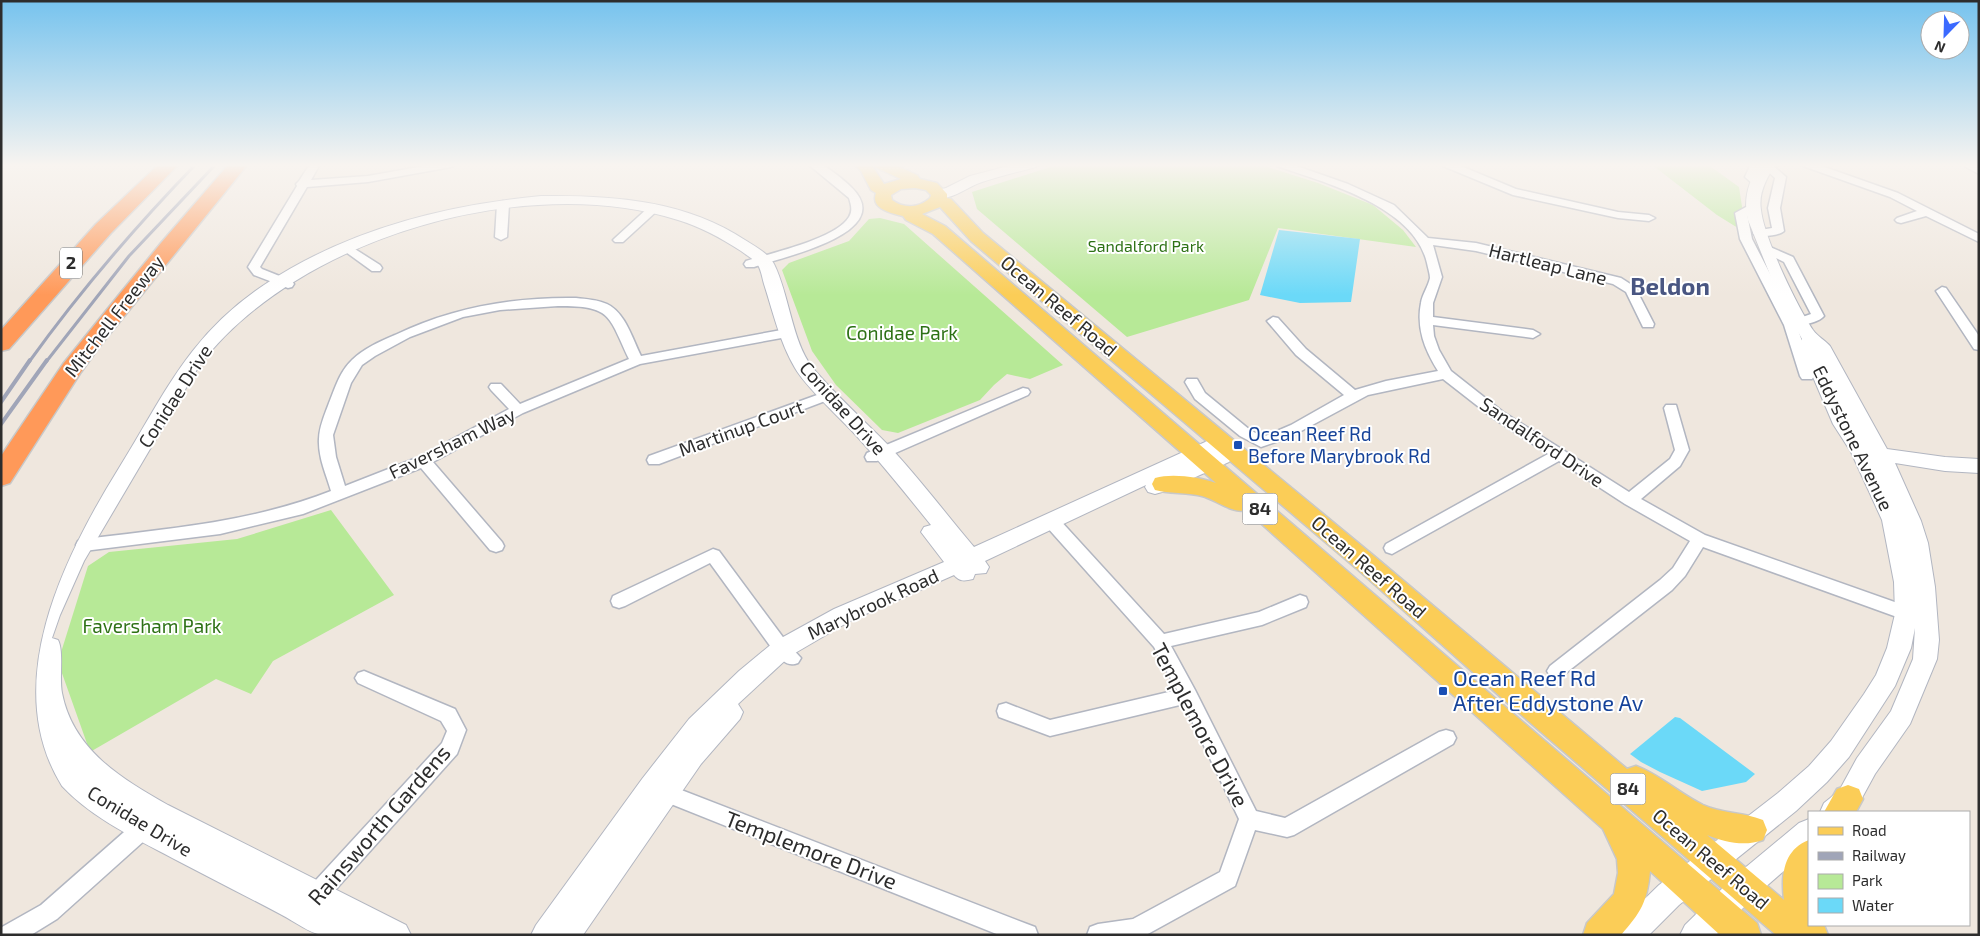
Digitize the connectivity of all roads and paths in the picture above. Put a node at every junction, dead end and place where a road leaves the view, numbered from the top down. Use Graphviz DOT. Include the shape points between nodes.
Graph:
graph roads {
  1 [pos="502,207"];
  2 [pos="124,208"];
  3 [pos="202,208"];
  4 [pos="209,208"];
  5 [pos="288,208"];
  6 [pos="499,208"];
  7 [pos="626,208"];
  8 [pos="857,208"];
  9 [pos="893,208"];
  10 [pos="927,208"];
  11 [pos="949,208"];
  12 [pos="1391,208"];
  13 [pos="1585,208"];
  14 [pos="1774,208"];
  15 [pos="1919,208"];
  16 [pos="651,210"];
  17 [pos="1753,210"];
  18 [pos="909,211"];
  19 [pos="1927,212"];
  20 [pos="1649,218"];
  21 [pos="1901,220"];
  22 [pos="1759,233"];
  23 [pos="501,237"];
  24 [pos="1979,239"];
  25 [pos="619,240"];
  26 [pos="1425,241"];
  27 [pos="168,246"];
  28 [pos="1766,249"];
  29 [pos="349,250"];
  30 [pos="757,263"];
  31 [pos="376,268"];
  32 [pos="285,283"];
  33 [pos="1942,291"];
  34 [pos="1784,300"];
  35 [pos="1426,320"];
  36 [pos="1273,321"];
  37 [pos="1648,324"];
  38 [pos="1805,330"];
  39 [pos="781,334"];
  40 [pos="1533,334"];
  41 [pos="1,344"];
  42 [pos="1979,346"];
  43 [pos="637,360"];
  44 [pos="1446,374"];
  45 [pos="1808,376"];
  46 [pos="1192,382"];
  47 [pos="496,387"];
  48 [pos="1023,392"];
  49 [pos="1354,396"];
  50 [pos="822,398"];
  51 [pos="1671,408"];
  52 [pos="518,410"];
  53 [pos="1227,448"];
  54 [pos="877,454"];
  55 [pos="1559,455"];
  56 [pos="1202,458"];
  57 [pos="1873,458"];
  58 [pos="654,460"];
  59 [pos="424,461"];
  60 [pos="1979,466"];
  61 [pos="1,477"];
  62 [pos="1979,479"];
  63 [pos="1162,484"];
  64 [pos="340,494"];
  65 [pos="1630,500"];
  66 [pos="1266,514"];
  67 [pos="1056,527"];
  68 [pos="1699,539"];
  69 [pos="89,545"];
  70 [pos="496,546"];
  71 [pos="1392,548"];
  72 [pos="968,566"];
  73 [pos="619,600"];
  74 [pos="1300,602"];
  75 [pos="1916,617"];
  76 [pos="1160,642"];
  77 [pos="787,654"];
  78 [pos="1556,671"];
  79 [pos="364,678"];
  80 [pos="1513,691"];
  81 [pos="1188,695"];
  82 [pos="1006,711"];
  83 [pos="1446,738"];
  84 [pos="1866,766"];
  85 [pos="1818,774"];
  86 [pos="658,790"];
  87 [pos="1840,808"];
  88 [pos="1608,813"];
  89 [pos="159,814"];
  90 [pos="1249,819"];
  91 [pos="143,828"];
  92 [pos="1752,830"];
  93 [pos="1808,833"];
  94 [pos="1808,856"];
  95 [pos="1712,860"];
  96 [pos="1685,882"];
  97 [pos="1744,886"];
  98 [pos="317,894"];
  99 [pos="303,910"];
  100 [pos="1718,911"];
  101 [pos="10,935"];
  102 [pos="350,935"];
  103 [pos="396,935"];
  104 [pos="546,935"];
  105 [pos="565,935"];
  106 [pos="1027,935"];
  107 [pos="1098,935"];
  108 [pos="1599,935"];
  109 [pos="1628,935"];
  110 [pos="1695,935"];
  111 [pos="1745,935"];
  112 [pos="1801,935"];
  113 [pos="1812,935"];
  1 -- 23 [label="street"];
  2 -- 41 [label="highway, 2"];
  3 -- 27 [label="highway, Mitchell Freeway"];
  4 -- 27 [label="highway"];
  5 -- 32 [label="street" via="254,267 258,272"];
  6 -- 29 [label="street, Conidae Drive" via="450,218"];
  7 -- 16 [label="street, Conidae Drive"];
  8 -- 30 [label="street" via="855,218 841,233"];
  9 -- 18 [label="main road, 84"];
  10 -- 18 [label="main road"];
  11 -- 53 [label="main road, Ocean Reef Road / 84" via="977,237"];
  12 -- 26 [label="street, Sandalford Drive"];
  13 -- 20 [label="street"];
  14 -- 22 [label="street, Eddystone Avenue" via="1778,231"];
  15 -- 19 [label="street"];
  16 -- 25 [label="street"];
  16 -- 30 [label="street, Conidae Drive" via="708,233"];
  17 -- 22 [label="street, Eddystone Avenue"];
  17 -- 34 [label="street, Eddystone Avenue" via="1741,213 1746,239"];
  18 -- 56 [label="main road, Ocean Reef Road / 84" via="912,216 939,230"];
  19 -- 21 [label="street"];
  19 -- 24 [label="street"];
  22 -- 28 [label="street, Eddystone Avenue"];
  26 -- 35 [label="street, Sandalford Drive" via="1436,277 1427,303"];
  26 -- 37 [label="street, Hartleap Lane" via="1476,247 1617,281 1631,290"];
  27 -- 61 [label="highway, Mitchell Freeway" via="71,369"];
  28 -- 34 [label="street, Eddystone Avenue"];
  28 -- 38 [label="street" via="1789,260 1818,316"];
  29 -- 31 [label="street"];
  29 -- 32 [label="street, Conidae Drive"];
  30 -- 39 [label="street, Conidae Drive" via="766,298"];
  32 -- 69 [label="street, Conidae Drive" via="226,332 207,353"];
  33 -- 42 [label="street"];
  34 -- 38 [label="street, Eddystone Avenue"];
  34 -- 45 [label="street, Eddystone Avenue"];
  35 -- 40 [label="street"];
  35 -- 44 [label="street, Sandalford Drive" via="1432,350"];
  36 -- 49 [label="street" via="1292,345"];
  38 -- 57 [label="street, Eddystone Avenue" via="1843,424"];
  39 -- 43 [label="street, Faversham Way"];
  39 -- 50 [label="street, Conidae Drive" via="783,356 793,372"];
  43 -- 52 [label="street, Faversham Way"];
  43 -- 64 [label="street" via="613,313 584,302 472,311 377,348 350,370 326,434"];
  44 -- 49 [label="street"];
  44 -- 55 [label="street, Sandalford Drive" via="1498,415"];
  46 -- 49 [label="street" via="1200,396 1261,442 1278,438"];
  47 -- 52 [label="street"];
  48 -- 54 [label="street"];
  50 -- 54 [label="street, Conidae Drive"];
  50 -- 58 [label="street, Martinup Court"];
  51 -- 65 [label="street" via="1682,450 1675,462"];
  52 -- 59 [label="street, Faversham Way"];
  53 -- 56 [label="street, Marybrook Road"];
  53 -- 80 [label="main road, Ocean Reef Road / 84"];
  54 -- 72 [label="street, Conidae Drive"];
  55 -- 65 [label="street, Sandalford Drive"];
  55 -- 71 [label="street"];
  56 -- 63 [label="street, Marybrook Road"];
  56 -- 66 [label="main road, Ocean Reef Road / 84"];
  56 -- 67 [label="street, Marybrook Road"];
  57 -- 60 [label="street"];
  57 -- 62 [label="street"];
  57 -- 75 [label="street, Eddystone Avenue" via="1893,520 1905,582"];
  59 -- 64 [label="street, Faversham Way"];
  59 -- 70 [label="street"];
  63 -- 66 [label="main road" via="1192,485 1215,491"];
  63 -- 67 [label="street, Marybrook Road"];
  64 -- 69 [label="street, Faversham Way" via="303,508 220,528"];
  65 -- 68 [label="street, Sandalford Drive"];
  66 -- 88 [label="main road, Ocean Reef Road / 84"];
  67 -- 72 [label="street, Marybrook Road"];
  67 -- 76 [label="street, Templemore Drive"];
  68 -- 75 [label="street, Sandalford Drive"];
  68 -- 78 [label="street" via="1679,572 1666,585"];
  69 -- 89 [label="street, Conidae Drive" via="62,605 47,660 55,717 61,732 95,774"];
  69 -- 91 [label="street, Conidae Drive" via="44,623 34,672 34,700 41,730 59,764 90,795"];
  72 -- 77 [label="street, Marybrook Road"];
  73 -- 77 [label="street" via="714,556"];
  74 -- 76 [label="street" via="1262,618"];
  75 -- 84 [label="street, Eddystone Avenue" via="1927,640 1925,659 1901,717"];
  75 -- 85 [label="street, Eddystone Avenue" via="1873,701 1840,749"];
  76 -- 81 [label="street, Templemore Drive"];
  77 -- 86 [label="street, Marybrook Road"];
  79 -- 98 [label="street, Rainsworth Gardens" via="448,714 457,730 450,748"];
  80 -- 92 [label="main road" via="1652,791 1710,823 1736,831"];
  80 -- 95 [label="main road, Ocean Reef Road / 84"];
  81 -- 82 [label="street" via="1050,728"];
  81 -- 90 [label="street, Templemore Drive"];
  83 -- 90 [label="street" via="1287,828"];
  84 -- 85 [label="street" via="1842,762"];
  84 -- 87 [label="street, Eddystone Avenue"];
  85 -- 92 [label="street, Eddystone Avenue"];
  86 -- 104 [label="street, Marybrook Road"];
  86 -- 105 [label="street, Marybrook Road"];
  86 -- 106 [label="street, Templemore Drive"];
  88 -- 96 [label="main road, Ocean Reef Road / 84"];
  88 -- 108 [label="main road" via="1633,858 1634,873 1629,901"];
  89 -- 91 [label="street"];
  89 -- 98 [label="street, Conidae Drive"];
  90 -- 107 [label="street, Templemore Drive" via="1228,879 1135,930"];
  91 -- 99 [label="street, Conidae Drive"];
  91 -- 101 [label="street" via="49,912"];
  92 -- 95 [label="street, Eddystone Avenue"];
  93 -- 97 [label="street"];
  94 -- 113 [label="main road" via="1800,866 1800,901"];
  95 -- 96 [label="street, Eddystone Avenue"];
  95 -- 97 [label="main road, Ocean Reef Road / 84"];
  96 -- 100 [label="main road, Ocean Reef Road / 84"];
  96 -- 109 [label="street, Eddystone Avenue"];
  97 -- 100 [label="street"];
  97 -- 112 [label="main road, Ocean Reef Road / 84"];
  98 -- 99 [label="street, Rainsworth Gardens"];
  98 -- 103 [label="street, Conidae Drive"];
  99 -- 102 [label="street, Conidae Drive"];
  100 -- 110 [label="street"];
  100 -- 111 [label="main road, Ocean Reef Road / 84"];
}
